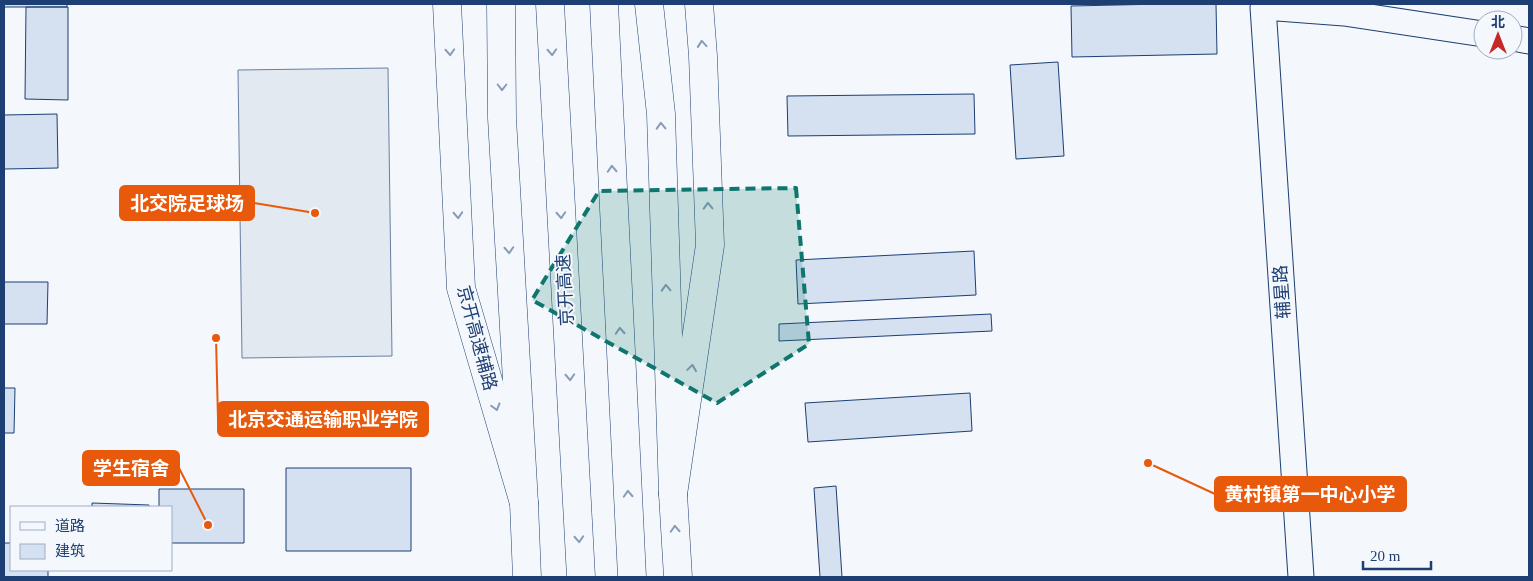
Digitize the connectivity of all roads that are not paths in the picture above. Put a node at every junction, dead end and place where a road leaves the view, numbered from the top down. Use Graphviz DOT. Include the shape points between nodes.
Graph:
graph roads {
  1 [pos="447,4"];
  2 [pos="502,4"];
  3 [pos="550,4"];
  4 [pos="604,4"];
  5 [pos="649,4"];
  6 [pos="699,4"];
  7 [pos="1473,33"];
  8 [pos="673,494"];
  9 [pos="524,503"];
  10 [pos="527,577"];
  11 [pos="581,577"];
  12 [pos="632,577"];
  13 [pos="678,577"];
  14 [pos="1301,577"];
  1 -- 9 [label="main road, 京开高速辅路, one-way" via="461,288"];
  2 -- 9 [label="main road, one-way" via="502,118"];
  3 -- 11 [label="main road, 京开高速, one-way"];
  12 -- 4 [label="main road, one-way"];
  8 -- 5 [label="main road, one-way" via="661,114"];
  8 -- 6 [label="main road, one-way" via="710,245"];
  7 -- 14 [label="street, 辅星路" via="1344,14 1263,7"];
  13 -- 8 [label="main road, one-way"];
  9 -- 10 [label="main road, 京开高速辅路"];
}
